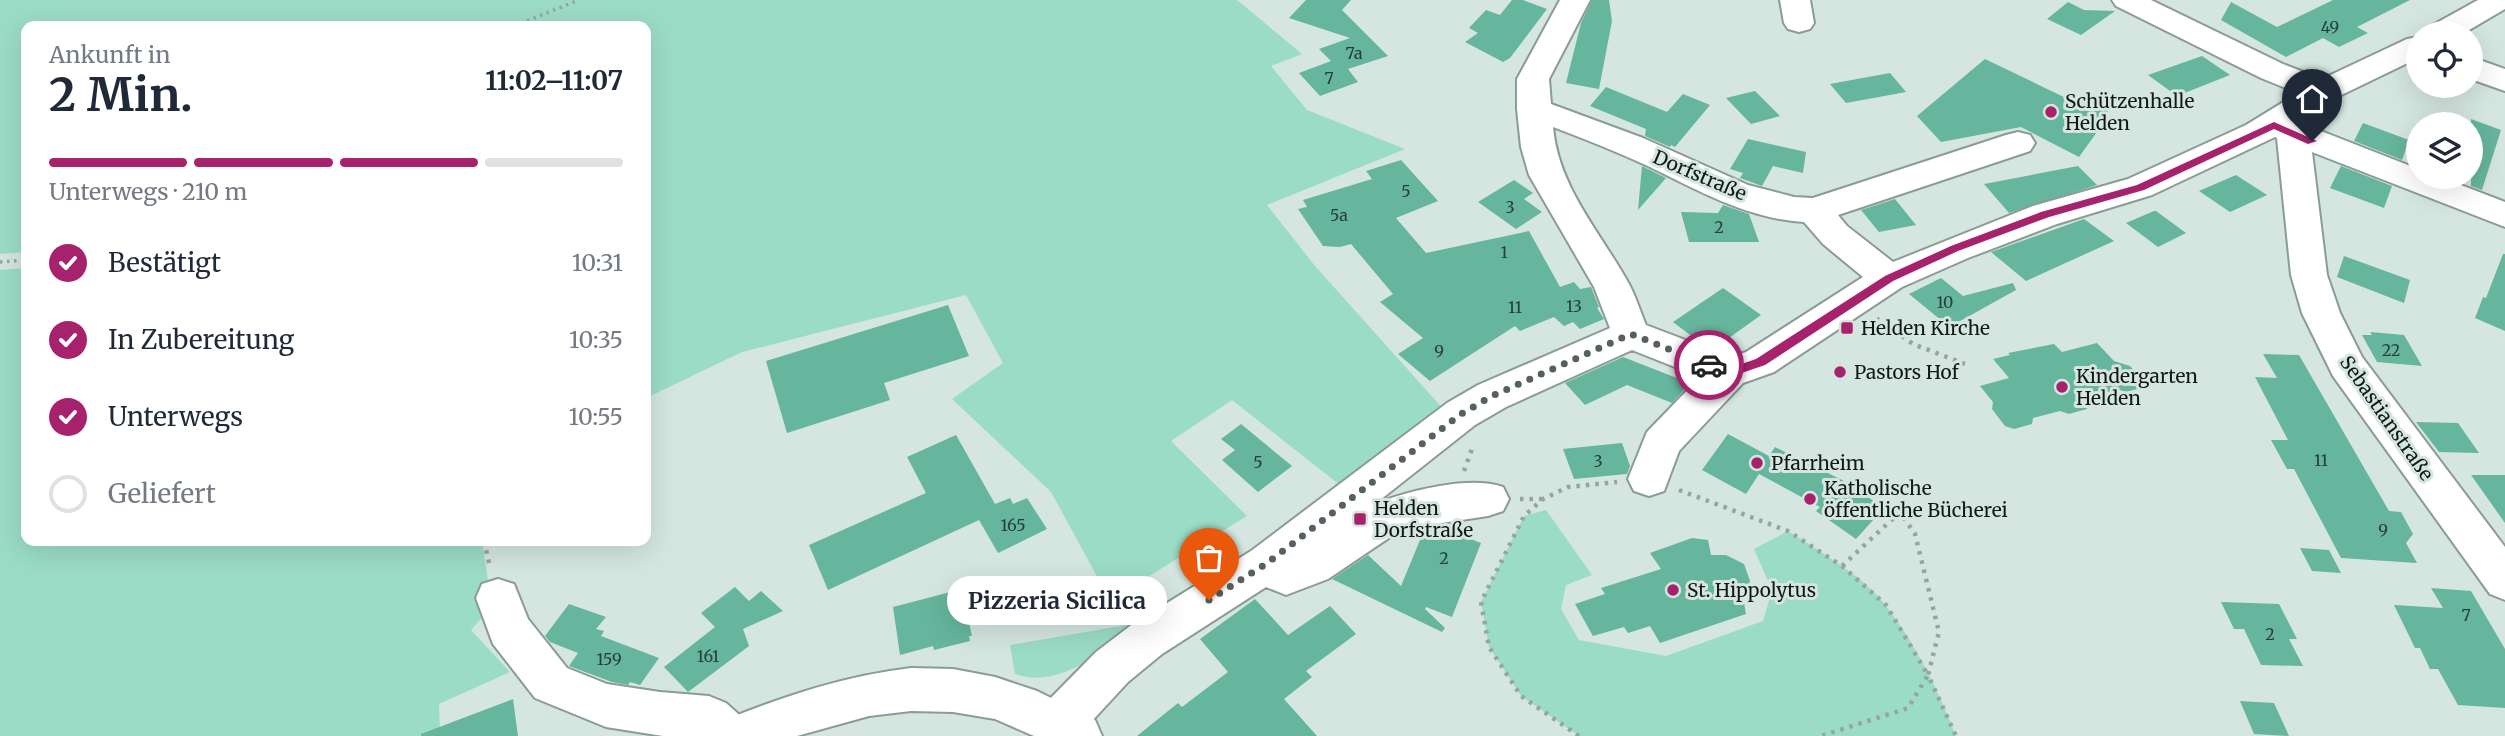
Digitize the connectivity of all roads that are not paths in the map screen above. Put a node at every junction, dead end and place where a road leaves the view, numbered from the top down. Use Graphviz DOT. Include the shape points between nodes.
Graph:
graph roads {
  1 [pos="1575,0"];
  2 [pos="2127,0"];
  3 [pos="2500,0"];
  4 [pos="2463,21"];
  5 [pos="2406,52"];
  6 [pos="2483,72"];
  7 [pos="2505,80"];
  8 [pos="2322,92"];
  9 [pos="1534,109"];
  10 [pos="2283,130"];
  11 [pos="2018,143"];
  12 [pos="1814,210"];
  13 [pos="2505,215"];
  14 [pos="1889,278"];
  15 [pos="1631,334"];
  16 [pos="1730,373"];
  17 [pos="1649,479"];
  18 [pos="1469,501"];
  19 [pos="1266,564"];
  20 [pos="2505,581"];
  21 [pos="498,598"];
  22 [pos="1068,730"];
  23 [pos="728,736"];
  24 [pos="742,736"];
  1 -- 9 [label="street" via="1533,79"];
  2 -- 8 [label="street"];
  3 -- 4 [label="street"];
  5 -- 8 [label="street"];
  6 -- 7 [label="street"];
  8 -- 10 [label="street"];
  9 -- 12 [label="street, Dorfstraße" via="1616,139 1713,185 1790,210"];
  9 -- 15 [label="street" via="1546,175 1612,287"];
  10 -- 13 [label="street"];
  10 -- 14 [label="street" via="2140,187 1955,248"];
  10 -- 20 [label="street, Sebastianstraße" via="2309,275 2321,313 2347,366"];
  11 -- 12 [label="street"];
  12 -- 14 [label="street" via="1835,235"];
  14 -- 16 [label="street" via="1760,362"];
  15 -- 16 [label="street"];
  15 -- 19 [label="street" via="1461,414"];
  16 -- 17 [label="street" via="1661,443"];
  18 -- 19 [label="street" via="1387,516 1305,572 1286,576"];
  19 -- 22 [label="street" via="1146,640 1112,667"];
  21 -- 23 [label="street" via="509,630 551,683 606,705 709,718"];
  22 -- 24 [label="street" via="995,696 898,688 822,704"];
}
